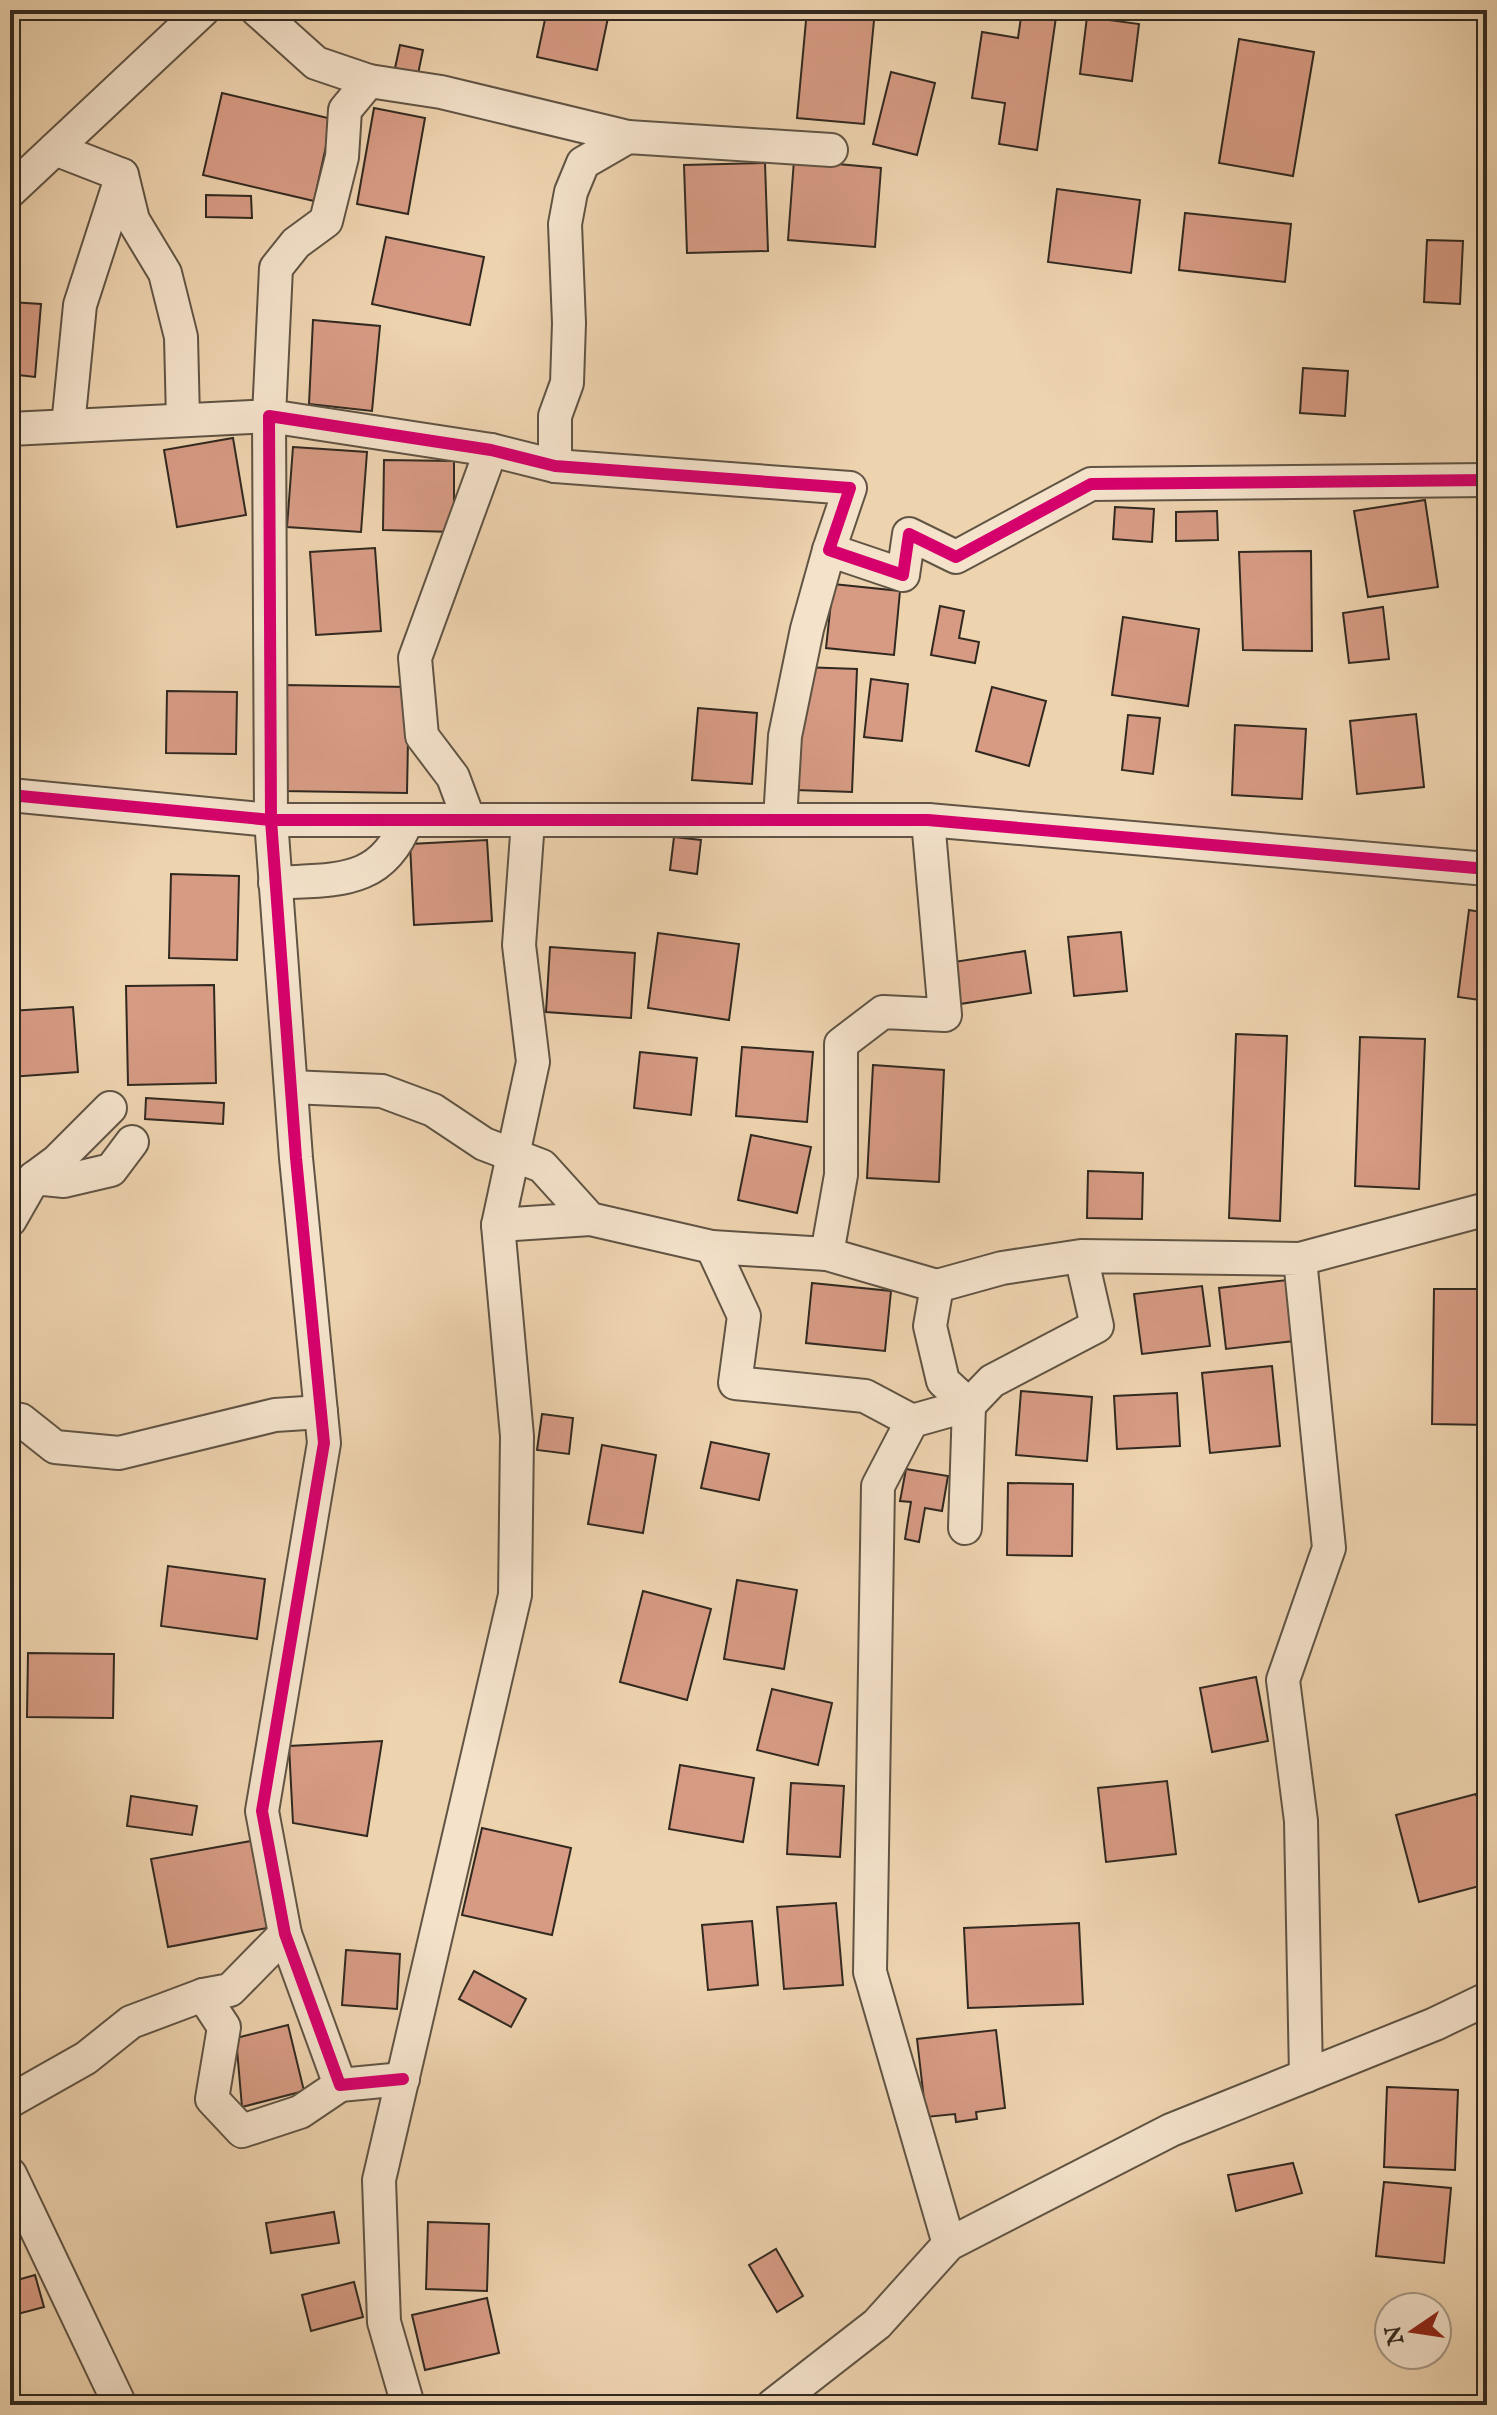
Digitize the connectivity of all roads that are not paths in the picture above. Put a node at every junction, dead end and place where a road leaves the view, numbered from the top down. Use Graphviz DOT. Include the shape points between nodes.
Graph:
graph roads {
  1 [pos="203,10"];
  2 [pos="257,10"];
  3 [pos="369,81"];
  4 [pos="628,137"];
  5 [pos="55,149"];
  6 [pos="831,150"];
  7 [pos="122,175"];
  8 [pos="10,191"];
  9 [pos="269,416"];
  10 [pos="183,419"];
  11 [pos="68,426"];
  12 [pos="10,429"];
  13 [pos="491,450"];
  14 [pos="555,466"];
  15 [pos="1487,480"];
  16 [pos="829,550"];
  17 [pos="10,795"];
  18 [pos="271,820"];
  19 [pos="407,820"];
  20 [pos="469,820"];
  21 [pos="780,820"];
  22 [pos="928,820"];
  23 [pos="528,821"];
  24 [pos="1487,869"];
  25 [pos="275,883"];
  26 [pos="291,1087"];
  27 [pos="110,1108"];
  28 [pos="132,1142"];
  29 [pos="511,1157"];
  30 [pos="34,1178"];
  31 [pos="1487,1209"];
  32 [pos="590,1219"];
  33 [pos="10,1220"];
  34 [pos="498,1225"];
  35 [pos="712,1247"];
  36 [pos="827,1254"];
  37 [pos="1081,1256"];
  38 [pos="1300,1259"];
  39 [pos="937,1286"];
  40 [pos="969,1405"];
  41 [pos="321,1412"];
  42 [pos="10,1419"];
  43 [pos="912,1421"];
  44 [pos="965,1528"];
  45 [pos="285,1934"];
  46 [pos="203,1995"];
  47 [pos="1487,1999"];
  48 [pos="1306,2076"];
  49 [pos="403,2079"];
  50 [pos="340,2085"];
  51 [pos="10,2101"];
  52 [pos="10,2174"];
  53 [pos="949,2244"];
  54 [pos="120,2405"];
  55 [pos="408,2405"];
  56 [pos="773,2405"];
  1 -- 5 [label="street"];
  2 -- 3 [label="street" via="316,63"];
  3 -- 4 [label="street" via="441,92"];
  3 -- 9 [label="street" via="345,110 342,157 326,221 296,243 276,268"];
  4 -- 6 [label="street"];
  4 -- 14 [label="street" via="583,163 571,192 565,224 567,383 555,416"];
  5 -- 7 [label="street"];
  5 -- 8 [label="street"];
  7 -- 10 [label="street" via="133,220 165,273 178,324"];
  7 -- 11 [label="street" via="80,305"];
  9 -- 10 [label="street"];
  9 -- 13 [label="street"];
  9 -- 18 [label="street"];
  10 -- 11 [label="street"];
  11 -- 12 [label="street"];
  13 -- 14 [label="street"];
  13 -- 20 [label="street" via="415,658 422,736 453,777"];
  14 -- 16 [label="street" via="850,488"];
  15 -- 16 [label="street" via="1091,484 956,557 909,534 903,575"];
  16 -- 21 [label="street" via="785,736"];
  17 -- 18 [label="street"];
  18 -- 19 [label="street"];
  18 -- 25 [label="street"];
  19 -- 20 [label="street"];
  19 -- 25 [label="street" via="397,846 372,870"];
  20 -- 23 [label="street"];
  21 -- 22 [label="street"];
  21 -- 23 [label="street"];
  22 -- 24 [label="street"];
  22 -- 36 [label="street" via="945,1015 883,1012 841,1044 841,1175"];
  23 -- 29 [label="street" via="519,945 533,1062"];
  25 -- 26 [label="street"];
  26 -- 29 [label="street" via="382,1091 433,1110"];
  26 -- 41 [label="street"];
  27 -- 30 [label="street"];
  28 -- 30 [label="street" via="111,1170 64,1181"];
  29 -- 32 [label="street" via="542,1166"];
  29 -- 34 [label="street"];
  30 -- 33 [label="street"];
  31 -- 38 [label="street"];
  32 -- 34 [label="street"];
  32 -- 35 [label="street"];
  34 -- 49 [label="street" via="517,1436 515,1595"];
  35 -- 36 [label="street"];
  35 -- 43 [label="street" via="744,1316 735,1383 865,1396"];
  36 -- 39 [label="street"];
  37 -- 38 [label="street"];
  37 -- 39 [label="street" via="1002,1268"];
  37 -- 40 [label="street" via="1097,1326 992,1381"];
  38 -- 48 [label="street" via="1329,1548 1283,1680 1301,1821"];
  39 -- 40 [label="street" via="930,1326 943,1381"];
  40 -- 43 [label="street"];
  40 -- 44 [label="street"];
  41 -- 42 [label="street" via="275,1415 119,1453 55,1447 21,1420"];
  41 -- 45 [label="street" via="324,1443 262,1811"];
  43 -- 53 [label="street" via="878,1486 870,1972"];
  45 -- 46 [label="street" via="230,1990"];
  45 -- 50 [label="street"];
  46 -- 50 [label="street" via="224,2027 212,2099 242,2131 300,2112"];
  46 -- 51 [label="street" via="131,2022 86,2058"];
  47 -- 48 [label="street"];
  48 -- 53 [label="street" via="1171,2130"];
  49 -- 50 [label="street"];
  49 -- 55 [label="street" via="379,2180 384,2322"];
  52 -- 54 [label="street"];
  53 -- 56 [label="street" via="877,2324"];
}
